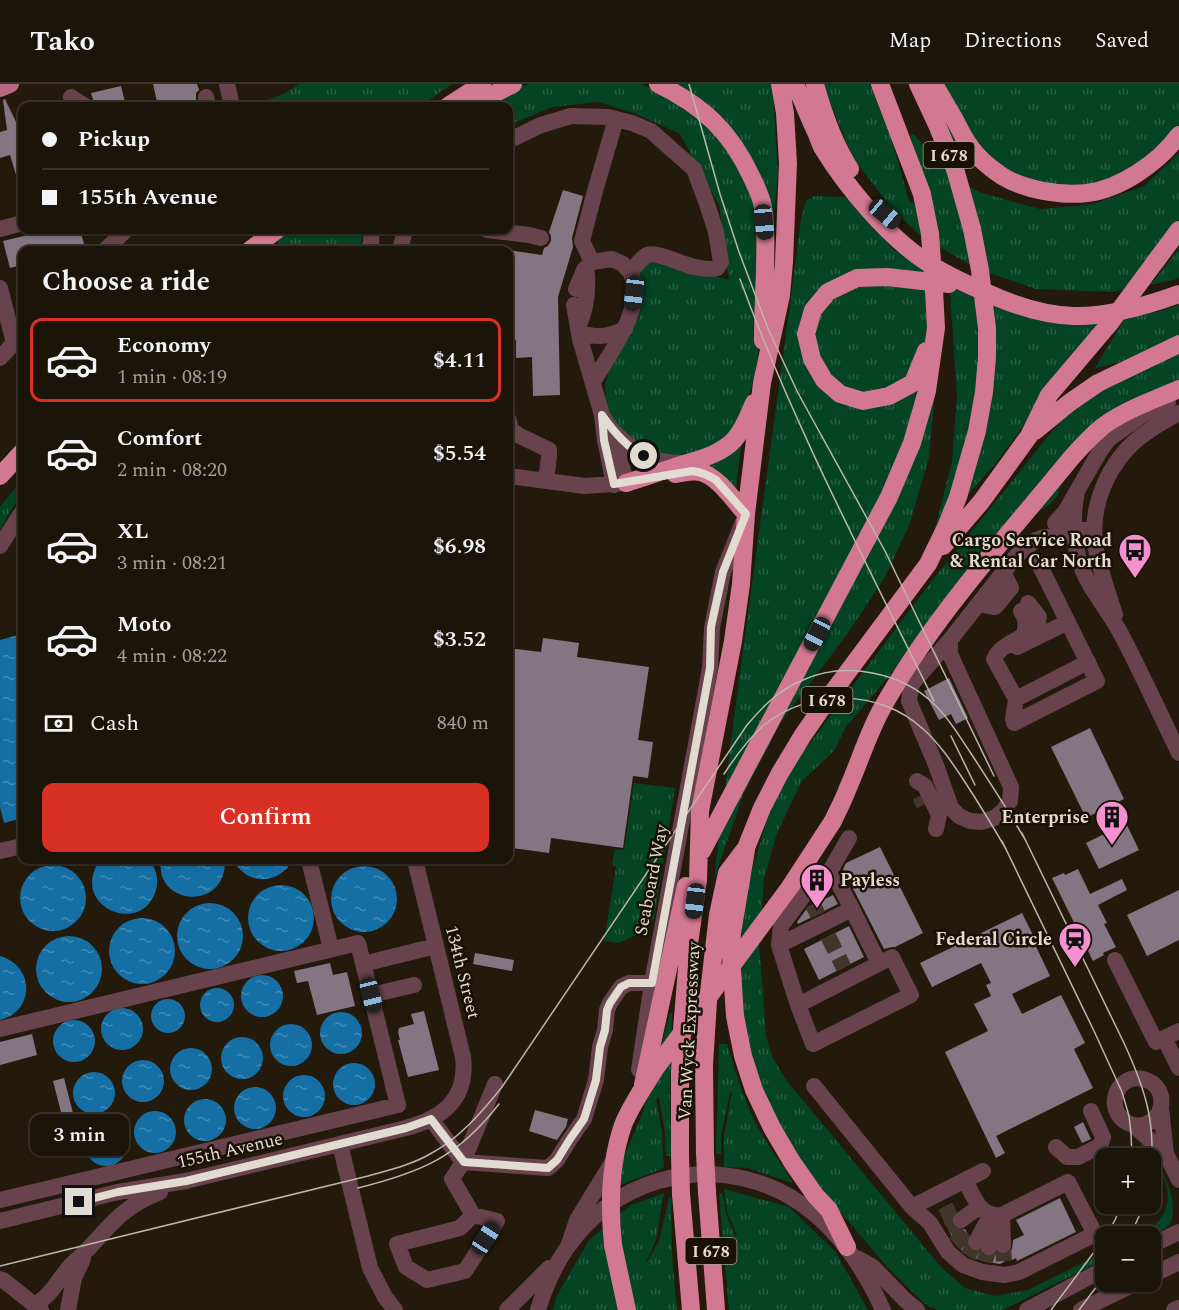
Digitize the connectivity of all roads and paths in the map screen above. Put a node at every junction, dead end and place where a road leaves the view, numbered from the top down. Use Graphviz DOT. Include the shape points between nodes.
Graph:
graph roads {
  1 [pos="10,84"];
  2 [pos="227,84"];
  3 [pos="482,84"];
  4 [pos="513,84"];
  5 [pos="658,84"];
  6 [pos="780,84"];
  7 [pos="795,84"];
  8 [pos="815,84"];
  9 [pos="880,84"];
  10 [pos="918,84"];
  11 [pos="934,84"];
  12 [pos="0,88"];
  13 [pos="231,102"];
  14 [pos="454,102"];
  15 [pos="479,102"];
  16 [pos="616,119"];
  17 [pos="1179,135"];
  18 [pos="513,138"];
  19 [pos="18,225"];
  20 [pos="0,229"];
  21 [pos="1179,230"];
  22 [pos="513,233"];
  23 [pos="122,234"];
  24 [pos="272,234"];
  25 [pos="540,238"];
  26 [pos="109,246"];
  27 [pos="255,246"];
  28 [pos="589,264"];
  29 [pos="630,272"];
  30 [pos="972,287"];
  31 [pos="0,288"];
  32 [pos="1179,294"];
  33 [pos="1003,300"];
  34 [pos="936,328"];
  35 [pos="625,329"];
  36 [pos="578,331"];
  37 [pos="18,338"];
  38 [pos="1179,344"];
  39 [pos="0,358"];
  40 [pos="593,382"];
  41 [pos="762,384"];
  42 [pos="1179,389"];
  43 [pos="1179,397"];
  44 [pos="1179,413"];
  45 [pos="605,421"];
  46 [pos="513,431"];
  47 [pos="1029,436"];
  48 [pos="18,456"];
  49 [pos="690,462"];
  50 [pos="0,476"];
  51 [pos="513,477"];
  52 [pos="546,481"];
  53 [pos="620,484"];
  54 [pos="1077,491"];
  55 [pos="746,514"];
  56 [pos="18,518"];
  57 [pos="1065,527"];
  58 [pos="1094,530"];
  59 [pos="1036,540"];
  60 [pos="0,546"];
  61 [pos="1017,555"];
  62 [pos="1079,559"];
  63 [pos="1038,562"];
  64 [pos="928,564"];
  65 [pos="1024,607"];
  66 [pos="1068,622"];
  67 [pos="1120,633"];
  68 [pos="950,640"];
  69 [pos="994,658"];
  70 [pos="1088,662"];
  71 [pos="1016,699"];
  72 [pos="1179,753"];
  73 [pos="936,765"];
  74 [pos="920,794"];
  75 [pos="700,811"];
  76 [pos="849,838"];
  77 [pos="18,847"];
  78 [pos="746,848"];
  79 [pos="0,851"];
  80 [pos="699,855"];
  81 [pos="310,864"];
  82 [pos="417,864"];
  83 [pos="831,869"];
  84 [pos="852,909"];
  85 [pos="818,914"];
  86 [pos="779,945"];
  87 [pos="436,946"];
  88 [pos="331,949"];
  89 [pos="892,958"];
  90 [pos="1115,960"];
  91 [pos="363,964"];
  92 [pos="652,983"];
  93 [pos="414,984"];
  94 [pos="371,995"];
  95 [pos="798,1005"];
  96 [pos="0,1029"];
  97 [pos="1171,1034"];
  98 [pos="1179,1068"];
  99 [pos="495,1083"];
  100 [pos="814,1086"];
  101 [pos="458,1094"];
  102 [pos="1161,1108"];
  103 [pos="1095,1118"];
  104 [pos="431,1119"];
  105 [pos="1133,1125"];
  106 [pos="624,1138"];
  107 [pos="340,1144"];
  108 [pos="1056,1147"];
  109 [pos="464,1162"];
  110 [pos="1174,1166"];
  111 [pos="983,1171"];
  112 [pos="965,1180"];
  113 [pos="186,1181"];
  114 [pos="0,1200"];
  115 [pos="912,1207"];
  116 [pos="988,1211"];
  117 [pos="472,1215"];
  118 [pos="0,1221"];
  119 [pos="1179,1232"];
  120 [pos="1161,1241"];
  121 [pos="968,1244"];
  122 [pos="89,1248"];
  123 [pos="566,1249"];
  124 [pos="850,1252"];
  125 [pos="1179,1262"];
  126 [pos="1161,1271"];
  127 [pos="1095,1274"];
  128 [pos="0,1279"];
  129 [pos="0,1292"];
  130 [pos="1118,1292"];
  131 [pos="390,1304"];
  132 [pos="38,1307"];
  133 [pos="1179,1308"];
  134 [pos="68,1310"];
  135 [pos="405,1310"];
  136 [pos="507,1310"];
  137 [pos="538,1310"];
  138 [pos="627,1310"];
  139 [pos="691,1310"];
  140 [pos="716,1310"];
  141 [pos="883,1310"];
  142 [pos="917,1310"];
  143 [pos="1027,1310"];
  144 [pos="1081,1310"];
  145 [pos="1174,1310"];
  1 -- 12 [label="main road"];
  2 -- 13 [label="street"];
  3 -- 14 [label="highway"];
  4 -- 15 [label="highway"];
  5 -- 41 [label="highway" via="706,113 738,151 759,194 766,238"];
  6 -- 41 [label="highway, Van Wyck Expressway / I 678" via="788,162 784,262"];
  7 -- 30 [label="highway" via="820,144 874,215 924,261"];
  8 -- 33 [label="highway" via="840,153 864,190 907,232"];
  9 -- 34 [label="highway, bridge" via="922,194 930,234"];
  10 -- 64 [label="highway, Van Wyck Expressway / I 678, bridge" via="955,169 972,229 987,328 984,392 977,431 958,497"];
  11 -- 17 [label="highway" via="968,143 984,162 1003,177 1049,192 1087,193 1114,185 1152,163"];
  16 -- 18 [label="street" via="571,116 541,124"];
  16 -- 28 [label="street" via="582,241"];
  16 -- 29 [label="street" via="651,131 694,169 716,232 721,262 709,270 654,253 645,256"];
  19 -- 20 [label="street"];
  21 -- 47 [label="highway, bridge" via="1110,323 1049,395"];
  22 -- 25 [label="street"];
  23 -- 26 [label="street"];
  24 -- 27 [label="highway, bridge"];
  28 -- 29 [label="street" via="612,259"];
  28 -- 36 [label="street" via="584,315"];
  28 -- 36 [label="street" via="575,297"];
  29 -- 35 [label="street" via="633,308"];
  30 -- 33 [label="highway"];
  30 -- 34 [label="highway" via="857,278 828,292 813,310 806,333 812,359 824,380 840,394 863,400 889,396 913,383"];
  31 -- 37 [label="street"];
  32 -- 33 [label="highway" via="1137,307 1074,316 1024,308"];
  34 -- 80 [label="highway" via="924,402 889,497"];
  35 -- 36 [label="street" via="606,336"];
  35 -- 40 [label="street"];
  36 -- 40 [label="street"];
  37 -- 39 [label="street"];
  38 -- 47 [label="highway" via="1098,383"];
  40 -- 45 [label="street"];
  41 -- 49 [label="highway" via="735,438 715,453"];
  41 -- 55 [label="highway, Van Wyck Expressway / I 678"];
  42 -- 138 [label="highway, bridge" via="1117,418 1087,441 981,566 912,659 880,713 833,821 790,887 637,1097 618,1146 611,1209 613,1245"];
  43 -- 54 [label="street" via="1109,439"];
  44 -- 58 [label="street" via="1143,435 1117,461 1096,508"];
  45 -- 49 [label="street" via="644,456 663,462"];
  45 -- 53 [label="street" via="614,438"];
  46 -- 52 [label="street" via="549,450"];
  47 -- 64 [label="highway" via="981,502"];
  48 -- 50 [label="highway"];
  49 -- 53 [label="highway"];
  51 -- 52 [label="street"];
  52 -- 53 [label="street" via="585,486"];
  53 -- 55 [label="highway" via="699,472 716,480"];
  54 -- 57 [label="street" via="1074,510"];
  54 -- 57 [label="street" via="1065,512"];
  55 -- 75 [label="highway, Van Wyck Expressway / I 678" via="734,641"];
  55 -- 92 [label="street, Seaboard Way" via="723,572 711,627 710,668"];
  56 -- 60 [label="street"];
  57 -- 58 [label="street"];
  57 -- 59 [label="street" via="1057,537"];
  57 -- 61 [label="street" via="1038,530"];
  57 -- 62 [label="street"];
  58 -- 67 [label="street"];
  59 -- 61 [label="street"];
  59 -- 62 [label="street" via="1059,545"];
  61 -- 68 [label="street"];
  62 -- 67 [label="street" via="1088,583"];
  63 -- 66 [label="street"];
  64 -- 78 [label="highway, Van Wyck Expressway / I 678" via="803,735 762,808"];
  65 -- 69 [label="street" via="1024,635"];
  66 -- 69 [label="street"];
  66 -- 70 [label="street"];
  67 -- 72 [label="street"];
  68 -- 73 [label="street" via="911,685 909,701"];
  68 -- 73 [label="street" via="950,654 1011,788 1010,801 994,818 982,822 959,816 951,808"];
  69 -- 71 [label="street"];
  70 -- 71 [label="street"];
  70 -- 71 [label="street" via="1097,681 1013,721"];
  73 -- 74 [label="street" via="920,772"];
  74 -- 74 [label="street" via="937,831 939,815 925,786"];
  75 -- 80 [label="highway, Van Wyck Expressway / I 678"];
  75 -- 106 [label="highway" via="648,1067"];
  76 -- 83 [label="street"];
  77 -- 79 [label="street"];
  78 -- 124 [label="highway" via="731,955 741,1050 772,1128 829,1210"];
  78 -- 140 [label="highway, Van Wyck Expressway / I 678, bridge" via="727,873 718,915 705,1065 705,1153"];
  80 -- 139 [label="highway, Van Wyck Expressway / I 678, bridge" via="680,1072 681,1194"];
  81 -- 88 [label="street"];
  82 -- 87 [label="street, 134th Street"];
  83 -- 84 [label="street"];
  83 -- 85 [label="street"];
  84 -- 85 [label="street"];
  84 -- 89 [label="street"];
  85 -- 86 [label="street"];
  85 -- 86 [label="street" via="781,926"];
  86 -- 95 [label="street"];
  87 -- 91 [label="street"];
  87 -- 101 [label="street, 134th Street" via="463,1058 463,1080"];
  88 -- 91 [label="street" via="357,943"];
  88 -- 96 [label="street"];
  89 -- 95 [label="street" via="846,973"];
  89 -- 95 [label="street" via="911,994 813,1044"];
  90 -- 97 [label="street" via="1156,1042"];
  91 -- 94 [label="street"];
  92 -- 106 [label="street, Seaboard Way"];
  92 -- 109 [label="street" via="629,983 621,987 610,1003 596,1080 584,1119 557,1160 548,1168"];
  93 -- 94 [label="street"];
  94 -- 114 [label="street" via="398,1105"];
  97 -- 98 [label="street"];
  99 -- 109 [label="street"];
  100 -- 115 [label="street"];
  101 -- 104 [label="street, 155th Avenue"];
  102 -- 105 [label="street" via="1149,1123"];
  102 -- 105 [label="street" via="1155,1084 1146,1079 1127,1080 1118,1088 1114,1102 1118,1115"];
  102 -- 110 [label="street"];
  103 -- 108 [label="street" via="1103,1137 1100,1146 1078,1157 1068,1157"];
  104 -- 107 [label="street, 155th Avenue"];
  104 -- 109 [label="street"];
  105 -- 110 [label="street"];
  106 -- 123 [label="street, Seaboard Way" via="577,1220"];
  107 -- 113 [label="street, 155th Avenue"];
  107 -- 131 [label="street" via="370,1268"];
  109 -- 117 [label="street" via="452,1179"];
  111 -- 112 [label="street"];
  112 -- 115 [label="street"];
  112 -- 116 [label="street"];
  113 -- 118 [label="street, 155th Avenue" via="118,1192"];
  113 -- 122 [label="street" via="131,1206"];
  115 -- 121 [label="street"];
  116 -- 121 [label="street"];
  116 -- 121 [label="street"];
  116 -- 121 [label="street"];
  116 -- 121 [label="street" via="1068,1182 1095,1234 1019,1272"];
  117 -- 117 [label="street" via="497,1221 465,1270 427,1280 406,1267 397,1244 460,1228"];
  119 -- 120 [label="street"];
  122 -- 132 [label="street"];
  122 -- 134 [label="street" via="74,1278"];
  123 -- 124 [label="street" via="598,1213 634,1190 675,1176 707,1173 740,1177 781,1192 817,1216"];
  123 -- 136 [label="street"];
  123 -- 137 [label="street"];
  124 -- 141 [label="street"];
  124 -- 142 [label="street" via="873,1267"];
  125 -- 126 [label="street"];
  127 -- 143 [label="street"];
  128 -- 132 [label="street"];
  129 -- 132 [label="street"];
  130 -- 144 [label="street"];
  131 -- 135 [label="street"];
  133 -- 145 [label="street"];
}
